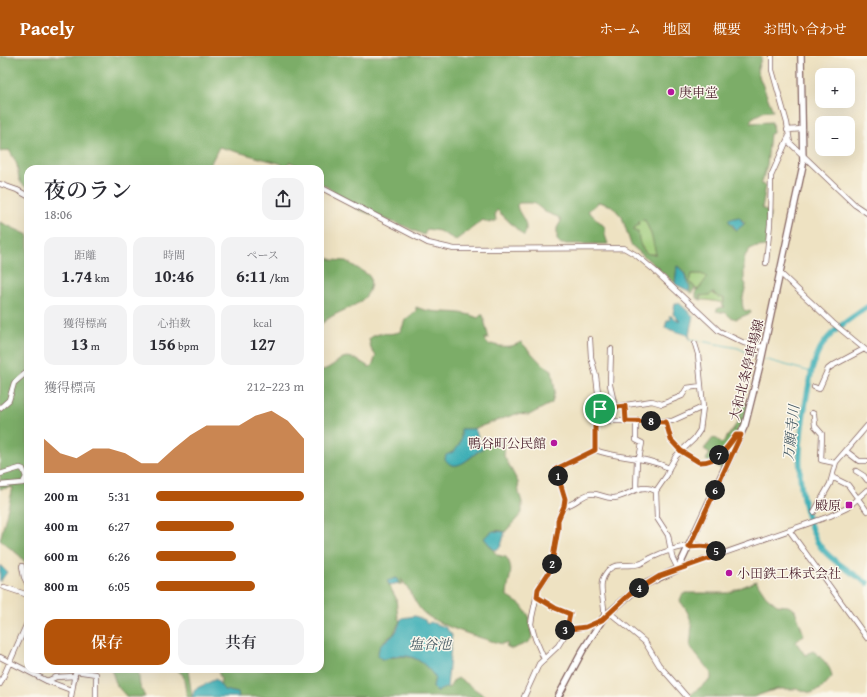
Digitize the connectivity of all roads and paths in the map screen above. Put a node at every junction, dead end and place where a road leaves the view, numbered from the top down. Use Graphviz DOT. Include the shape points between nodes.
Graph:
graph roads {
  1 [pos="772,56"];
  2 [pos="801,56"];
  3 [pos="803,129"];
  4 [pos="787,130"];
  5 [pos="788,138"];
  6 [pos="803,156"];
  7 [pos="0,184"];
  8 [pos="324,189"];
  9 [pos="24,194"];
  10 [pos="867,213"];
  11 [pos="766,263"];
  12 [pos="780,273"];
  13 [pos="590,339"];
  14 [pos="695,344"];
  15 [pos="764,347"];
  16 [pos="611,348"];
  17 [pos="865,350"];
  18 [pos="24,374"];
  19 [pos="701,386"];
  20 [pos="814,387"];
  21 [pos="625,406"];
  22 [pos="615,407"];
  23 [pos="703,407"];
  24 [pos="0,408"];
  25 [pos="600,409"];
  26 [pos="812,413"];
  27 [pos="597,421"];
  28 [pos="626,421"];
  29 [pos="636,421"];
  30 [pos="666,422"];
  31 [pos="867,426"];
  32 [pos="741,435"];
  33 [pos="595,450"];
  34 [pos="681,451"];
  35 [pos="846,451"];
  36 [pos="638,458"];
  37 [pos="867,461"];
  38 [pos="836,463"];
  39 [pos="669,468"];
  40 [pos="856,471"];
  41 [pos="24,472"];
  42 [pos="0,474"];
  43 [pos="832,478"];
  44 [pos="867,480"];
  45 [pos="24,481"];
  46 [pos="0,485"];
  47 [pos="636,489"];
  48 [pos="656,490"];
  49 [pos="867,490"];
  50 [pos="858,498"];
  51 [pos="564,506"];
  52 [pos="867,511"];
  53 [pos="814,512"];
  54 [pos="789,530"];
  55 [pos="689,547"];
  56 [pos="671,550"];
  57 [pos="719,555"];
  58 [pos="22,566"];
  59 [pos="678,569"];
  60 [pos="24,577"];
  61 [pos="4,587"];
  62 [pos="24,594"];
  63 [pos="537,597"];
  64 [pos="609,612"];
  65 [pos="603,619"];
  66 [pos="24,629"];
  67 [pos="566,632"];
  68 [pos="867,638"];
  69 [pos="0,657"];
  70 [pos="544,659"];
  71 [pos="9,661"];
  72 [pos="24,669"];
  73 [pos="32,673"];
  74 [pos="70,673"];
  75 [pos="75,673"];
  76 [pos="93,673"];
  77 [pos="47,681"];
  78 [pos="0,684"];
  79 [pos="72,690"];
  80 [pos="71,697"];
  81 [pos="96,697"];
  82 [pos="524,697"];
  83 [pos="558,697"];
  84 [pos="687,697"];
  1 -- 4 [label="street" via="772,70"];
  2 -- 3 [label="main road, 大和北条停車場線"];
  3 -- 4 [label="street"];
  3 -- 6 [label="main road, 大和北条停車場線"];
  4 -- 5 [label="street"];
  5 -- 6 [label="street"];
  5 -- 11 [label="street" via="771,176"];
  6 -- 10 [label="street" via="855,205"];
  6 -- 12 [label="main road, 大和北条停車場線"];
  7 -- 9 [label="street"];
  8 -- 15 [label="street" via="428,243 454,249 624,248 654,270 719,331 739,341"];
  12 -- 15 [label="main road, 大和北条停車場線"];
  12 -- 17 [label="street"];
  13 -- 25 [label="street"];
  14 -- 19 [label="street"];
  15 -- 32 [label="main road, 大和北条停車場線" via="750,410"];
  16 -- 22 [label="street" via="611,389"];
  17 -- 20 [label="street" via="832,366 828,369 819,389"];
  18 -- 24 [label="street" via="14,383 9,400"];
  19 -- 21 [label="street" via="687,388 682,396 662,404 652,401"];
  19 -- 23 [label="street"];
  21 -- 22 [label="street"];
  21 -- 28 [label="street"];
  22 -- 25 [label="street"];
  23 -- 30 [label="street"];
  23 -- 34 [label="street" via="698,436"];
  25 -- 27 [label="street"];
  26 -- 38 [label="street" via="815,426 822,434 821,460"];
  27 -- 28 [label="street"];
  27 -- 33 [label="street"];
  28 -- 29 [label="street"];
  29 -- 30 [label="street"];
  29 -- 36 [label="street" via="636,440 642,443"];
  30 -- 34 [label="street" via="671,440"];
  31 -- 35 [label="street"];
  32 -- 34 [label="street" via="736,435 717,458 704,462 696,461"];
  32 -- 55 [label="main road, 大和北条停車場線"];
  33 -- 36 [label="street" via="609,455"];
  33 -- 51 [label="street" via="556,469 565,499"];
  34 -- 39 [label="street"];
  35 -- 37 [label="street" via="859,461"];
  35 -- 38 [label="street"];
  36 -- 39 [label="street"];
  36 -- 47 [label="street"];
  38 -- 43 [label="street"];
  39 -- 48 [label="street"];
  40 -- 44 [label="street"];
  41 -- 42 [label="street" via="20,468"];
  43 -- 50 [label="street" via="844,482"];
  43 -- 53 [label="street"];
  45 -- 46 [label="street" via="18,485"];
  47 -- 48 [label="street"];
  47 -- 51 [label="street" via="614,498 596,493 589,494 573,504"];
  48 -- 56 [label="street" via="657,518 668,534"];
  49 -- 50 [label="street"];
  50 -- 52 [label="street"];
  50 -- 54 [label="street" via="836,513"];
  51 -- 63 [label="street" via="558,520 551,569 538,589"];
  54 -- 57 [label="street"];
  54 -- 68 [label="street"];
  55 -- 56 [label="street"];
  55 -- 57 [label="street" via="707,546"];
  55 -- 59 [label="main road, 大和北条停車場線"];
  56 -- 59 [label="street" via="674,564"];
  56 -- 65 [label="street" via="640,564 619,564 607,571 600,584 604,602"];
  57 -- 59 [label="street"];
  58 -- 60 [label="street"];
  59 -- 64 [label="main road" via="639,587"];
  61 -- 62 [label="street"];
  63 -- 67 [label="street" via="570,614"];
  63 -- 70 [label="street" via="531,624"];
  64 -- 65 [label="main road"];
  64 -- 84 [label="street" via="645,642 659,665"];
  65 -- 67 [label="street"];
  65 -- 83 [label="main road"];
  66 -- 71 [label="street"];
  67 -- 70 [label="street" via="558,646"];
  69 -- 71 [label="street"];
  70 -- 82 [label="street" via="536,669"];
  71 -- 72 [label="street"];
  71 -- 78 [label="street"];
  73 -- 77 [label="street"];
  74 -- 77 [label="street"];
  75 -- 79 [label="street"];
  76 -- 81 [label="street" via="97,675"];
  77 -- 79 [label="street"];
  79 -- 80 [label="street"];
}
